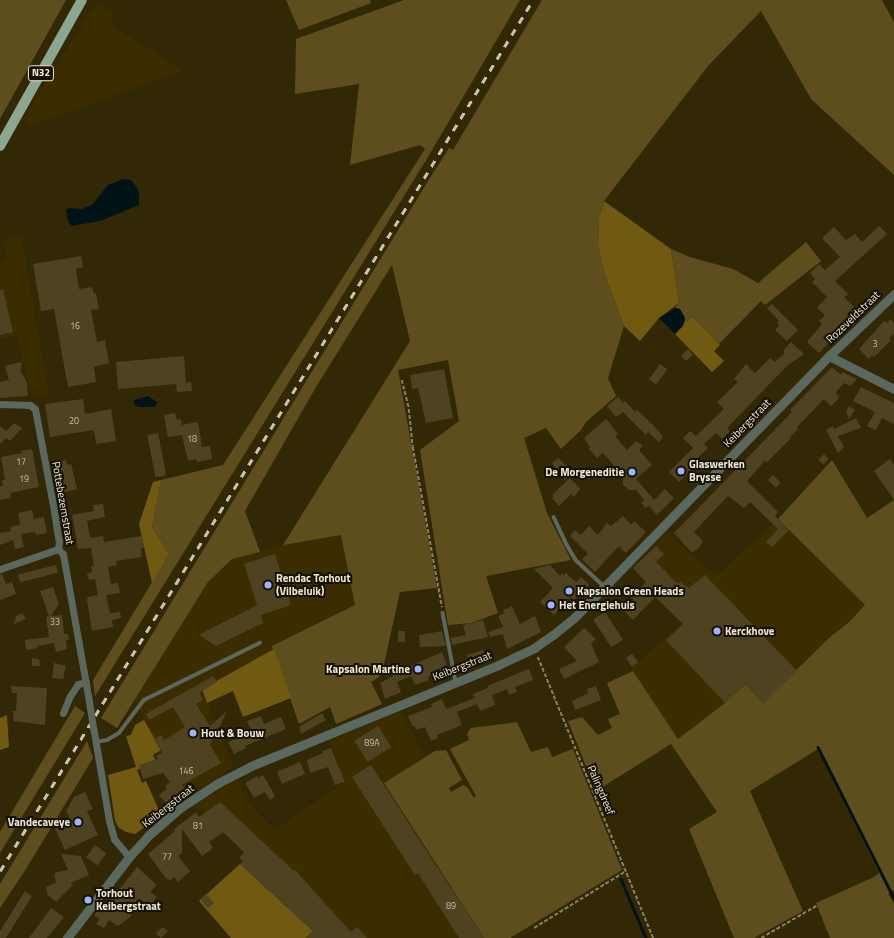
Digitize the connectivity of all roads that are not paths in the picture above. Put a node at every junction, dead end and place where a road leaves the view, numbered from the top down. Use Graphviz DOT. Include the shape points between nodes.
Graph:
graph roads {
  1 [pos="82,0"];
  2 [pos="0,146"];
  3 [pos="894,294"];
  4 [pos="829,356"];
  5 [pos="894,389"];
  6 [pos="0,404"];
  7 [pos="554,517"];
  8 [pos="58,549"];
  9 [pos="0,569"];
  10 [pos="605,586"];
  11 [pos="443,613"];
  12 [pos="260,643"];
  13 [pos="86,682"];
  14 [pos="456,682"];
  15 [pos="64,713"];
  16 [pos="95,742"];
  17 [pos="129,857"];
  18 [pos="67,938"];
  1 -- 2 [label="main road, N32"];
  3 -- 4 [label="street, Rozeveldstraat"];
  4 -- 5 [label="street"];
  4 -- 10 [label="street, Keibergstraat"];
  6 -- 8 [label="street, Pottebezemstraat" via="30,405 35,409 55,512"];
  7 -- 10 [label="lane" via="576,560"];
  8 -- 9 [label="street"];
  8 -- 13 [label="street, Pottebezemstraat" via="63,554"];
  10 -- 14 [label="street, Keibergstraat" via="574,618 534,648"];
  11 -- 14 [label="lane"];
  12 -- 16 [label="lane" via="144,700 119,733 107,740"];
  13 -- 15 [label="street" via="78,684"];
  13 -- 16 [label="street, Pottebezemstraat, bridge"];
  14 -- 17 [label="street, Keibergstraat" via="251,766 224,780 180,808 150,834"];
  16 -- 17 [label="street, Pottebezemstraat" via="114,839"];
  17 -- 18 [label="street, Keibergstraat"];
}
